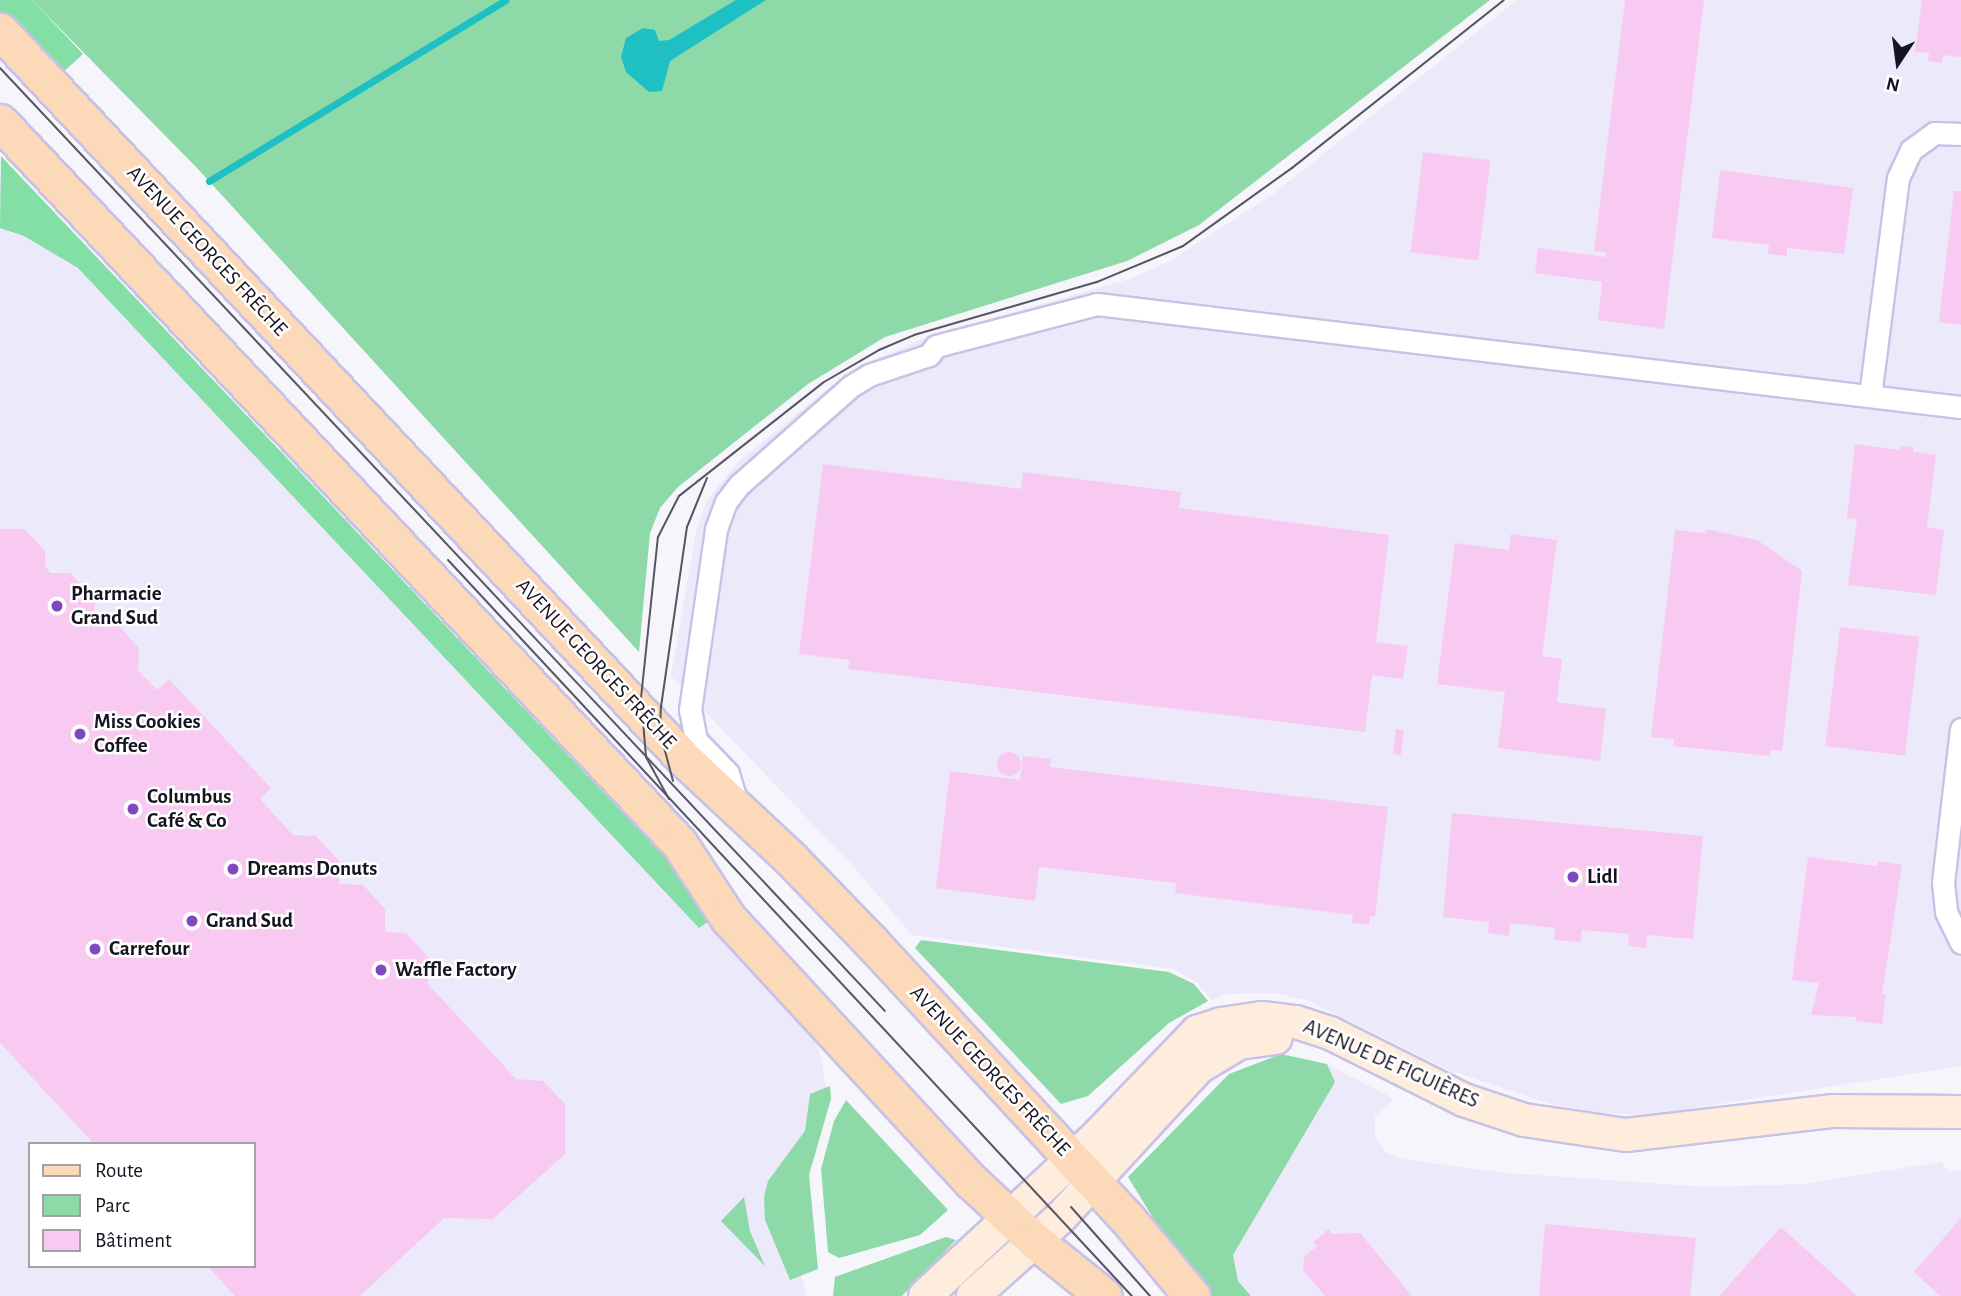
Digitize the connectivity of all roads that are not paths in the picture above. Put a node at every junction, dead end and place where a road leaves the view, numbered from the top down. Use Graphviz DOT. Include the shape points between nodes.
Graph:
graph roads {
  1 [pos="0,31"];
  2 [pos="0,122"];
  3 [pos="1961,134"];
  4 [pos="1870,396"];
  5 [pos="1961,407"];
  6 [pos="1961,729"];
  7 [pos="740,812"];
  8 [pos="1961,943"];
  9 [pos="1961,1112"];
  10 [pos="1961,1132"];
  11 [pos="1084,1171"];
  12 [pos="1010,1217"];
  13 [pos="1035,1241"];
  14 [pos="925,1296"];
  15 [pos="973,1296"];
  16 [pos="1104,1296"];
  17 [pos="1192,1296"];
  1 -- 7 [label="main road, AVENUE GEORGES FRÊCHE" via="685,760"];
  2 -- 12 [label="main road" via="679,843 728,918 971,1181"];
  3 -- 4 [label="street" via="1934,133 1911,150 1898,178"];
  4 -- 5 [label="street"];
  4 -- 7 [label="street" via="1097,304 936,346 929,355 869,374 851,386 738,485 726,502 716,529 690,710 696,740 728,773"];
  6 -- 8 [label="street" via="1943,882 1946,912"];
  7 -- 11 [label="main road, AVENUE GEORGES FRÊCHE" via="872,943"];
  9 -- 11 [label="main road, AVENUE DE FIGUIÈRES" via="1835,1111 1626,1135 1575,1129 1524,1120 1464,1100 1330,1033 1262,1018 1197,1032"];
  10 -- 11 [label="main road, AVENUE DE FIGUIÈRES" via="1819,1131 1672,1151 1576,1147 1520,1138 1459,1117 1322,1050 1272,1038 1218,1052"];
  11 -- 12 [label="main road, AVENUE DE FIGUIÈRES"];
  11 -- 13 [label="main road, AVENUE DE FIGUIÈRES"];
  11 -- 17 [label="main road, AVENUE GEORGES FRÊCHE"];
  12 -- 13 [label="main road"];
  12 -- 14 [label="main road, AVENUE DE FIGUIÈRES"];
  13 -- 15 [label="main road, AVENUE DE FIGUIÈRES"];
  13 -- 16 [label="main road"];
}
